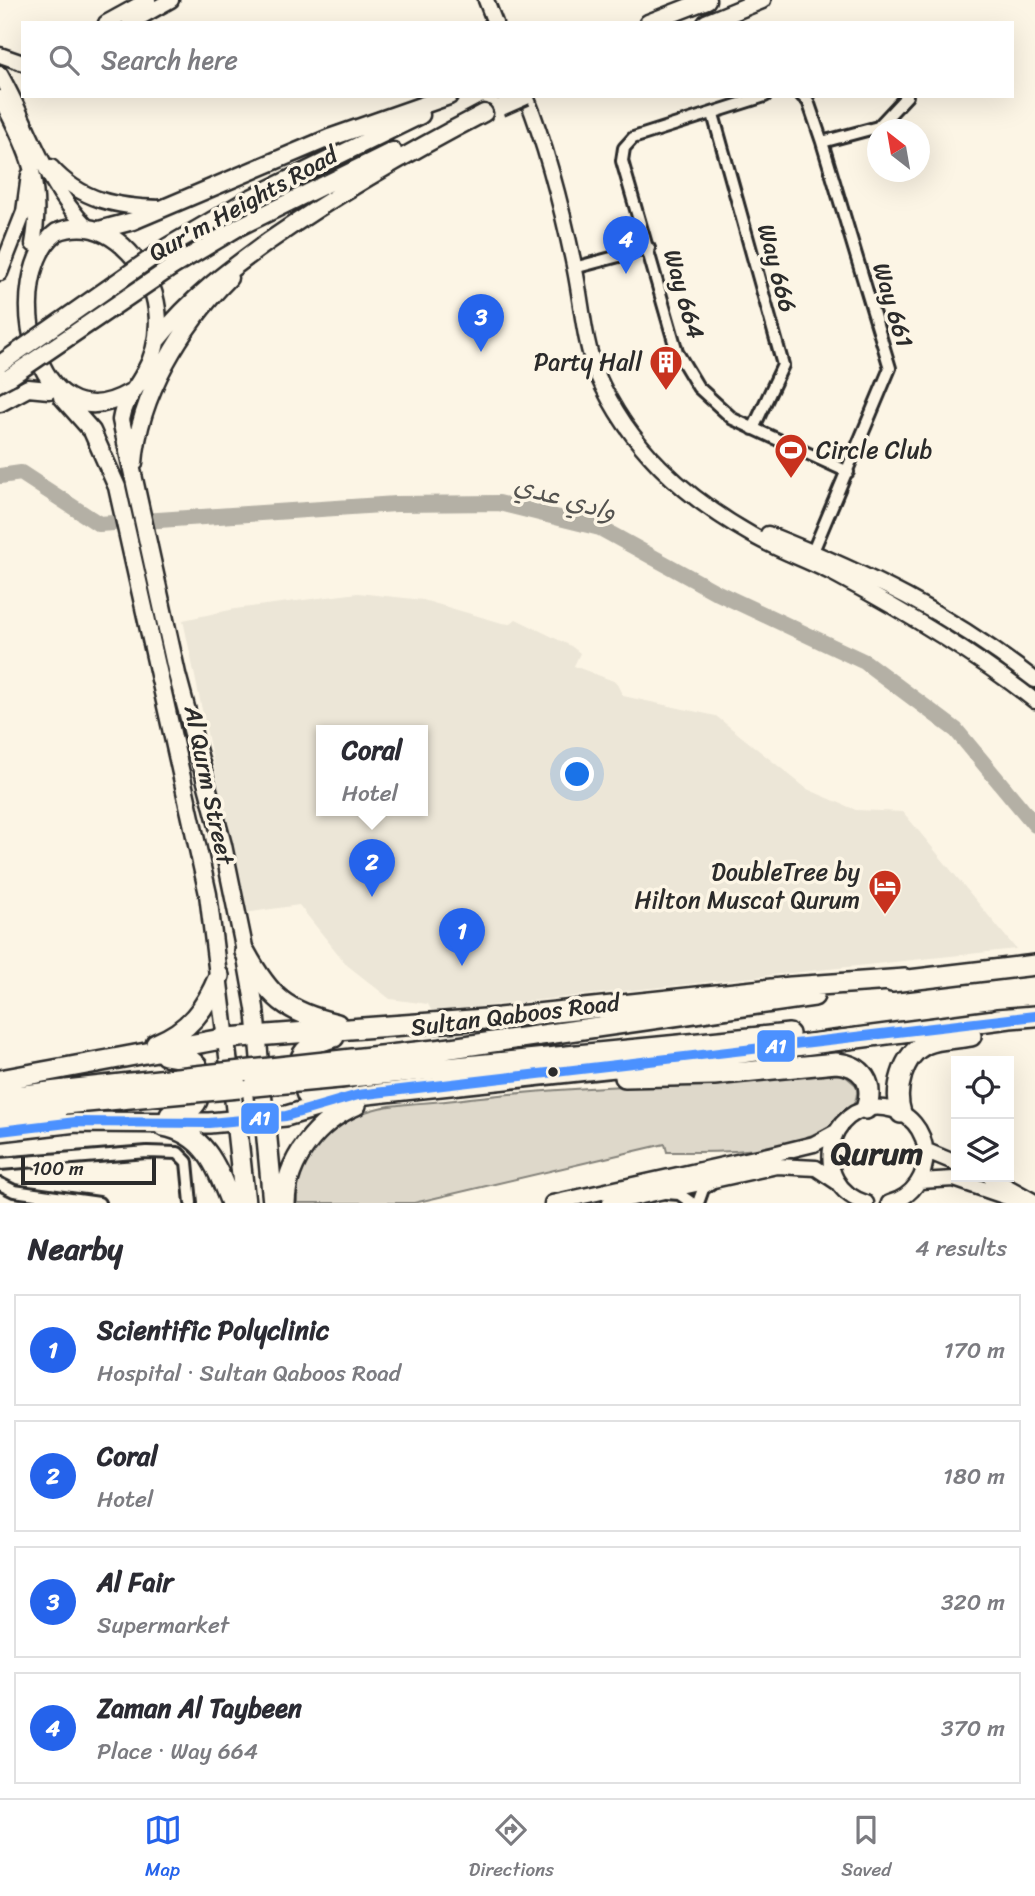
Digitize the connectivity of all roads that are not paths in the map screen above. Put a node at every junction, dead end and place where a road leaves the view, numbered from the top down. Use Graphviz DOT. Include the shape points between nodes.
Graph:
graph roads {
  1 [pos="133,0"];
  2 [pos="148,0"];
  3 [pos="171,0"];
  4 [pos="486,0"];
  5 [pos="707,0"];
  6 [pos="762,0"];
  7 [pos="108,21"];
  8 [pos="109,21"];
  9 [pos="134,21"];
  10 [pos="494,21"];
  11 [pos="653,21"];
  12 [pos="711,21"];
  13 [pos="0,55"];
  14 [pos="21,62"];
  15 [pos="0,74"];
  16 [pos="0,98"];
  17 [pos="444,98"];
  18 [pos="457,98"];
  19 [pos="521,98"];
  20 [pos="527,98"];
  21 [pos="759,98"];
  22 [pos="804,98"];
  23 [pos="905,98"];
  24 [pos="23,104"];
  25 [pos="484,113"];
  26 [pos="713,114"];
  27 [pos="822,142"];
  28 [pos="34,154"];
  29 [pos="163,208"];
  30 [pos="93,229"];
  31 [pos="33,244"];
  32 [pos="265,244"];
  33 [pos="649,248"];
  34 [pos="574,268"];
  35 [pos="5,282"];
  36 [pos="12,338"];
  37 [pos="157,340"];
  38 [pos="3,375"];
  39 [pos="56,393"];
  40 [pos="129,393"];
  41 [pos="0,403"];
  42 [pos="753,429"];
  43 [pos="848,472"];
  44 [pos="134,483"];
  45 [pos="811,556"];
  46 [pos="1035,680"];
  47 [pos="1035,701"];
  48 [pos="245,952"];
  49 [pos="1035,965"];
  50 [pos="219,976"];
  51 [pos="905,979"];
  52 [pos="1035,1017"];
  53 [pos="1011,1024"];
  54 [pos="1035,1027"];
  55 [pos="362,1029"];
  56 [pos="258,1035"];
  57 [pos="227,1038"];
  58 [pos="122,1057"];
  59 [pos="445,1059"];
  60 [pos="537,1076"];
  61 [pos="0,1080"];
  62 [pos="483,1080"];
  63 [pos="358,1095"];
  64 [pos="66,1097"];
  65 [pos="0,1098"];
  66 [pos="866,1109"];
  67 [pos="0,1113"];
  68 [pos="901,1113"];
  69 [pos="265,1118"];
  70 [pos="135,1121"];
  71 [pos="236,1121"];
  72 [pos="0,1130"];
  73 [pos="836,1132"];
  74 [pos="927,1151"];
  75 [pos="951,1161"];
  76 [pos="0,1164"];
  77 [pos="719,1178"];
  78 [pos="920,1181"];
  79 [pos="999,1182"];
  80 [pos="0,1184"];
  81 [pos="657,1192"];
  82 [pos="845,1192"];
  83 [pos="1035,1202"];
  84 [pos="99,1203"];
  85 [pos="191,1203"];
  86 [pos="231,1203"];
  87 [pos="246,1203"];
  88 [pos="273,1203"];
  89 [pos="285,1203"];
  90 [pos="552,1203"];
  91 [pos="610,1203"];
  92 [pos="692,1203"];
  93 [pos="698,1203"];
  94 [pos="866,1203"];
  95 [pos="890,1203"];
  96 [pos="1024,1203"];
  1 -- 7 [label="street"];
  2 -- 8 [label="street"];
  3 -- 9 [label="street"];
  4 -- 10 [label="street"];
  5 -- 11 [label="main road"];
  6 -- 12 [label="main road"];
  13 -- 14 [label="street"];
  15 -- 24 [label="street"];
  16 -- 28 [label="street"];
  17 -- 29 [label="main road" via="329,138"];
  18 -- 38 [label="main road, Qur'm Heights Road, bridge" via="247,200 167,247"];
  19 -- 25 [label="main road, Qur'm Heights Road, bridge"];
  20 -- 34 [label="street"];
  21 -- 26 [label="street, Way 664"];
  22 -- 27 [label="street, Way 661"];
  23 -- 27 [label="street" via="878,127"];
  24 -- 28 [label="street"];
  25 -- 32 [label="main road" via="388,164"];
  25 -- 38 [label="main road, Qur'm Heights Road, bridge" via="360,165 239,227"];
  26 -- 33 [label="street, Way 664" via="633,138 624,148 621,161"];
  26 -- 42 [label="street, Way 666" via="782,365"];
  27 -- 43 [label="street, Way 661" via="890,368"];
  28 -- 29 [label="street" via="67,185 98,201"];
  28 -- 30 [label="street" via="70,210"];
  28 -- 31 [label="street" via="38,216"];
  28 -- 35 [label="street"];
  29 -- 30 [label="main road" via="122,225"];
  30 -- 31 [label="main road" via="64,229"];
  30 -- 37 [label="main road" via="122,245 146,274 155,299"];
  31 -- 35 [label="main road"];
  32 -- 37 [label="main road" via="198,293"];
  32 -- 44 [label="main road" via="220,287 183,334 144,412"];
  33 -- 34 [label="street"];
  33 -- 42 [label="street, Way 664" via="677,352 698,387 733,419"];
  34 -- 45 [label="street" via="593,363 622,423 663,472 693,497 737,524"];
  36 -- 39 [label="main road, Al Qurm Street" via="22,360"];
  37 -- 40 [label="main road" via="145,374"];
  39 -- 40 [label="main road" via="97,403"];
  39 -- 41 [label="main road" via="28,388"];
  39 -- 50 [label="main road, Al Qurm Street" via="92,431 117,487 208,894"];
  40 -- 44 [label="main road, Al Qurm Street" via="121,420"];
  42 -- 43 [label="street, Way 664"];
  43 -- 45 [label="street, Way 661"];
  44 -- 48 [label="main road, Al Qurm Street"];
  45 -- 46 [label="street" via="922,602"];
  45 -- 47 [label="street" via="931,628"];
  48 -- 55 [label="highway" via="273,996 291,1009 310,1018"];
  48 -- 56 [label="main road, Al Qurm Street"];
  49 -- 51 [label="highway, Sultan Qaboos Road"];
  50 -- 57 [label="main road, Al Qurm Street"];
  50 -- 58 [label="highway" via="187,1028"];
  51 -- 55 [label="highway"];
  51 -- 59 [label="highway, Sultan Qaboos Road"];
  52 -- 53 [label="highway, Sultan Qaboos Road"];
  53 -- 54 [label="highway"];
  53 -- 59 [label="highway, Sultan Qaboos Road" via="805,1032"];
  53 -- 60 [label="highway"];
  53 -- 68 [label="highway" via="927,1043 919,1049 900,1081"];
  55 -- 56 [label="highway"];
  55 -- 63 [label="highway" via="312,1045 298,1067 311,1097"];
  56 -- 57 [label="highway"];
  56 -- 69 [label="main road, Al Qurm Street"];
  57 -- 58 [label="highway"];
  57 -- 71 [label="main road, Al Qurm Street"];
  58 -- 61 [label="highway"];
  58 -- 70 [label="highway" via="174,1054 197,1066 196,1106 188,1112"];
  59 -- 64 [label="highway, Sultan Qaboos Road, bridge"];
  60 -- 62 [label="highway"];
  60 -- 66 [label="highway" via="714,1075 851,1064 869,1083"];
  62 -- 63 [label="highway"];
  62 -- 89 [label="highway" via="376,1099 340,1114 296,1160 286,1184"];
  63 -- 69 [label="highway" via="312,1110"];
  64 -- 65 [label="highway, Sultan Qaboos Road"];
  64 -- 67 [label="highway, Sultan Qaboos Road"];
  66 -- 68 [label="street"];
  66 -- 73 [label="street"];
  68 -- 74 [label="street" via="921,1133"];
  69 -- 71 [label="highway"];
  69 -- 88 [label="highway, Al Qurm Street"];
  70 -- 71 [label="highway"];
  70 -- 72 [label="highway"];
  70 -- 86 [label="highway" via="172,1128 204,1147"];
  71 -- 87 [label="highway, Al Qurm Street"];
  73 -- 82 [label="street" via="830,1152"];
  73 -- 90 [label="street" via="814,1144"];
  74 -- 75 [label="street"];
  74 -- 78 [label="street"];
  76 -- 85 [label="street" via="178,1153 187,1162"];
  77 -- 81 [label="street"];
  77 -- 82 [label="street" via="805,1165 830,1174"];
  77 -- 93 [label="street" via="703,1189"];
  78 -- 95 [label="street"];
  78 -- 96 [label="street" via="954,1179"];
  79 -- 83 [label="street"];
  80 -- 84 [label="street" via="14,1191"];
  81 -- 91 [label="street"];
  81 -- 92 [label="street" via="679,1194"];
  82 -- 94 [label="street"];
}
